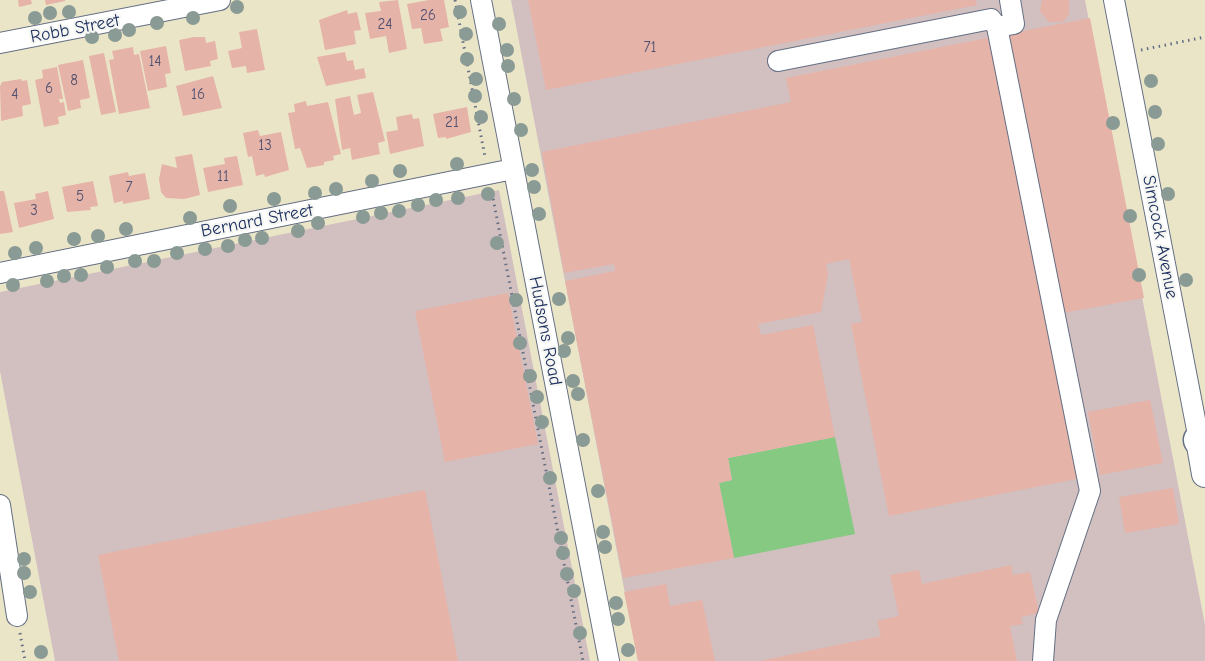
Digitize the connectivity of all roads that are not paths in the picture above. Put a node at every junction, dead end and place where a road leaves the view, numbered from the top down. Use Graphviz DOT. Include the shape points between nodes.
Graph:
graph roads {
  1 [pos="220,0"];
  2 [pos="481,0"];
  3 [pos="1010,0"];
  4 [pos="1114,0"];
  5 [pos="997,27"];
  6 [pos="0,44"];
  7 [pos="778,61"];
  8 [pos="513,169"];
  9 [pos="0,273"];
  10 [pos="1202,439"];
  11 [pos="1205,474"];
  12 [pos="0,505"];
  13 [pos="2,527"];
  14 [pos="17,616"];
  15 [pos="609,661"];
  16 [pos="1043,661"];
  1 -- 6 [label="street, Robb Street"];
  2 -- 8 [label="street, Hudsons Road"];
  3 -- 5 [label="street" via="1014,24"];
  4 -- 10 [label="street, Simcock Avenue"];
  5 -- 7 [label="street" via="991,19"];
  5 -- 16 [label="street" via="1090,491 1046,620"];
  8 -- 9 [label="street, Bernard Street"];
  8 -- 15 [label="street, Hudsons Road"];
  10 -- 11 [label="main road, Simcock Avenue"];
  12 -- 13 [label="street"];
  13 -- 14 [label="street"];
}
